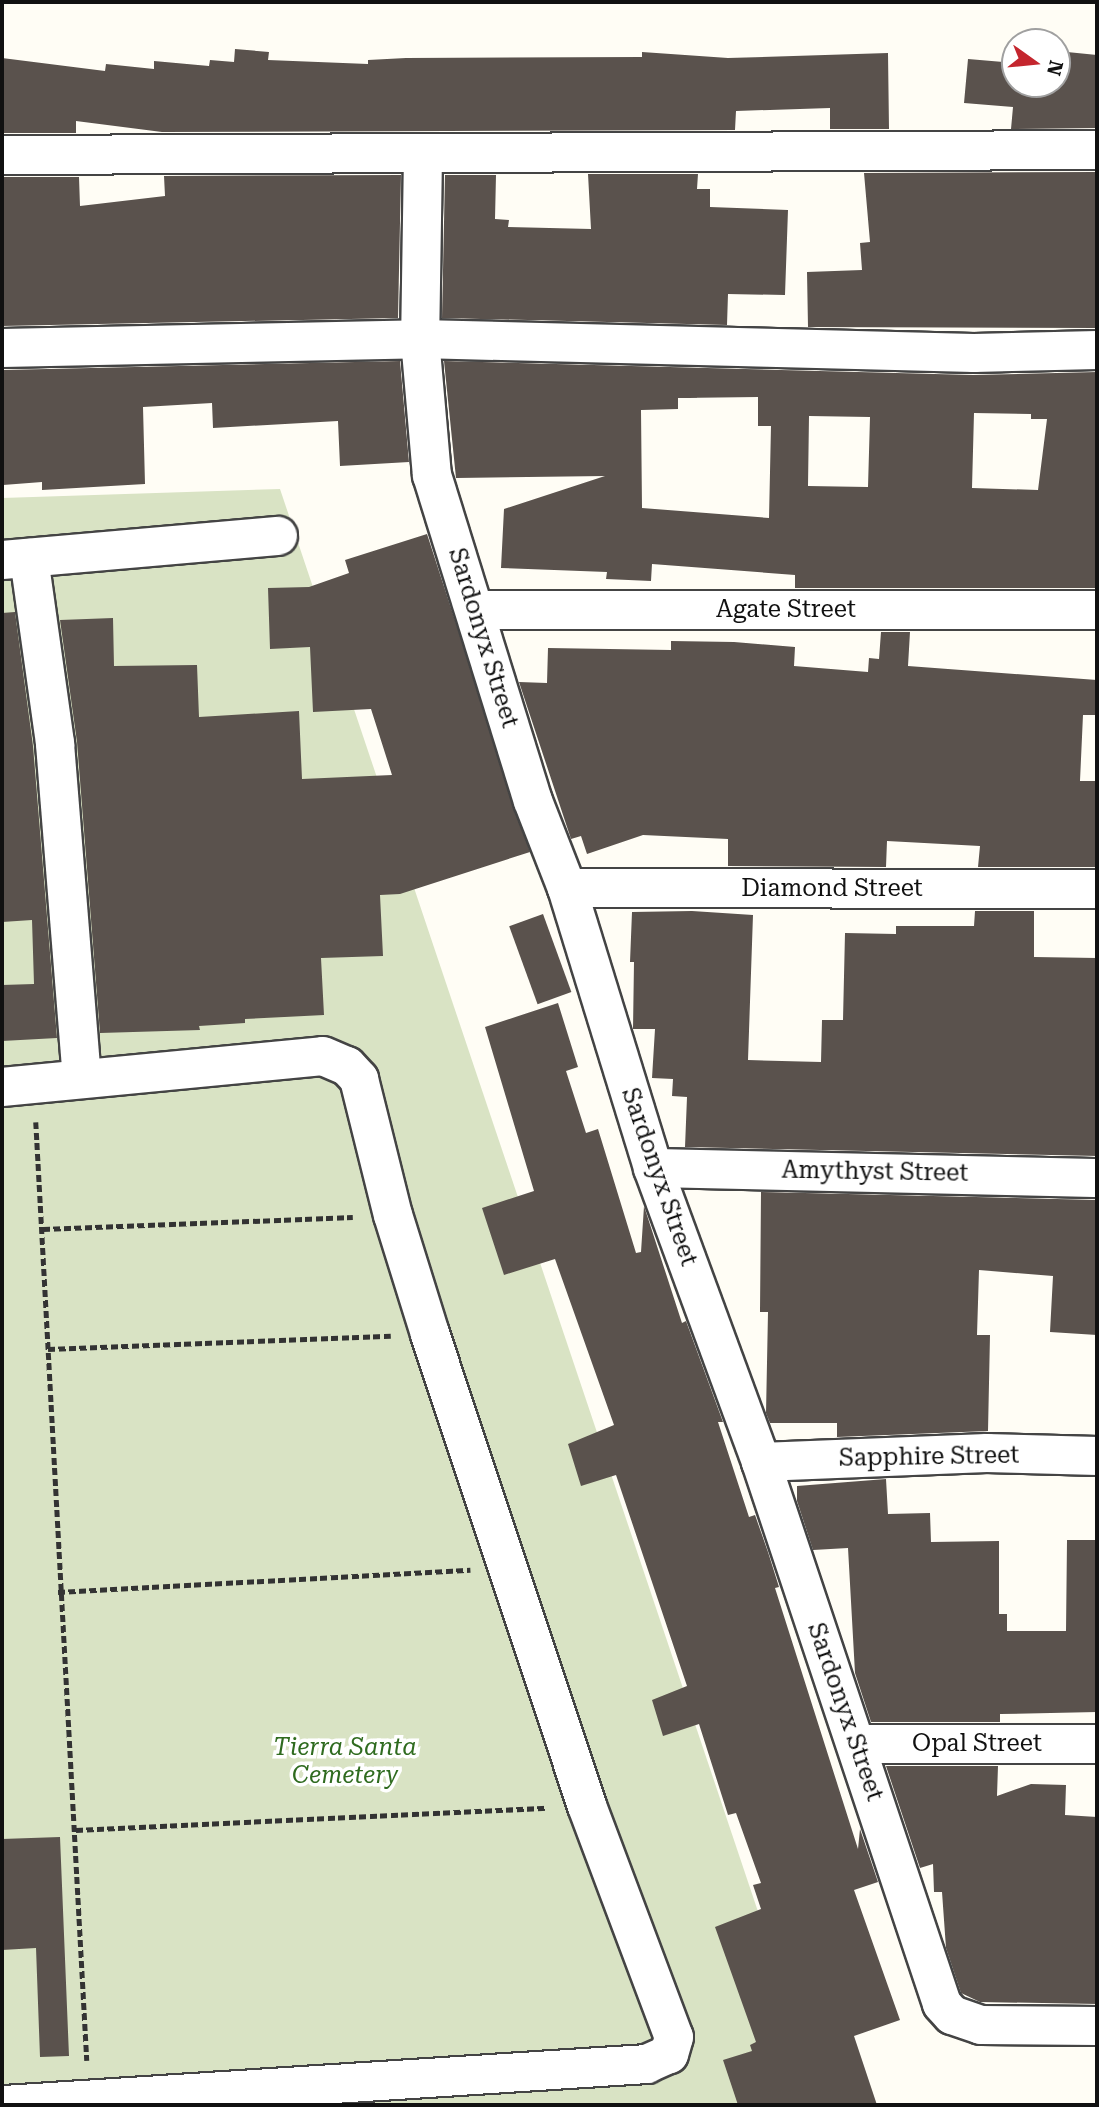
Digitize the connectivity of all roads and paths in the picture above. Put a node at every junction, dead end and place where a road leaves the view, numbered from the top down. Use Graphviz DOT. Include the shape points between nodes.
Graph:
graph roads {
  1 [pos="1097,150"];
  2 [pos="2,155"];
  3 [pos="423,155"];
  4 [pos="420,339"];
  5 [pos="2,348"];
  6 [pos="1097,349"];
  7 [pos="278,536"];
  8 [pos="15,559"];
  9 [pos="475,610"];
  10 [pos="1097,610"];
  11 [pos="567,888"];
  12 [pos="1097,889"];
  13 [pos="82,1078"];
  14 [pos="18,1085"];
  15 [pos="653,1168"];
  16 [pos="1097,1178"];
  17 [pos="393,1215"];
  18 [pos="43,1229"];
  19 [pos="430,1334"];
  20 [pos="48,1349"];
  21 [pos="1097,1456"];
  22 [pos="761,1462"];
  23 [pos="511,1568"];
  24 [pos="58,1592"];
  25 [pos="856,1744"];
  26 [pos="1097,1744"];
  27 [pos="587,1806"];
  28 [pos="76,1830"];
  29 [pos="1097,2026"];
  30 [pos="89,2101"];
  31 [pos="4,2105"];
  1 -- 3 [label="street"];
  2 -- 3 [label="street"];
  3 -- 4 [label="street, Sardonyx Street"];
  4 -- 5 [label="street"];
  4 -- 6 [label="street" via="974,353"];
  4 -- 9 [label="street, Sardonyx Street" via="432,475"];
  7 -- 8 [label="street"];
  8 -- 13 [label="street" via="55,744"];
  9 -- 10 [label="street, Agate Street"];
  9 -- 11 [label="street, Sardonyx Street" via="533,801"];
  11 -- 12 [label="street, Diamond Street"];
  11 -- 15 [label="street, Sardonyx Street"];
  13 -- 14 [label="street"];
  13 -- 17 [label="street" via="323,1056 347,1066 362,1087"];
  14 -- 18 [label="path"];
  15 -- 16 [label="street, Amythyst Street"];
  15 -- 22 [label="street, Sardonyx Street"];
  17 -- 18 [label="path"];
  17 -- 19 [label="street"];
  18 -- 20 [label="path"];
  19 -- 20 [label="path"];
  19 -- 23 [label="street"];
  20 -- 24 [label="path"];
  21 -- 22 [label="street, Sapphire Street" via="987,1453"];
  22 -- 25 [label="street, Sardonyx Street"];
  23 -- 24 [label="path"];
  23 -- 27 [label="street"];
  24 -- 28 [label="path"];
  25 -- 26 [label="street, Opal Street"];
  25 -- 29 [label="street, Sardonyx Street" via="942,2004 952,2015 981,2025"];
  27 -- 28 [label="path"];
  27 -- 30 [label="street" via="674,2037 673,2048 658,2061"];
  28 -- 30 [label="path"];
  30 -- 31 [label="street"];
}
